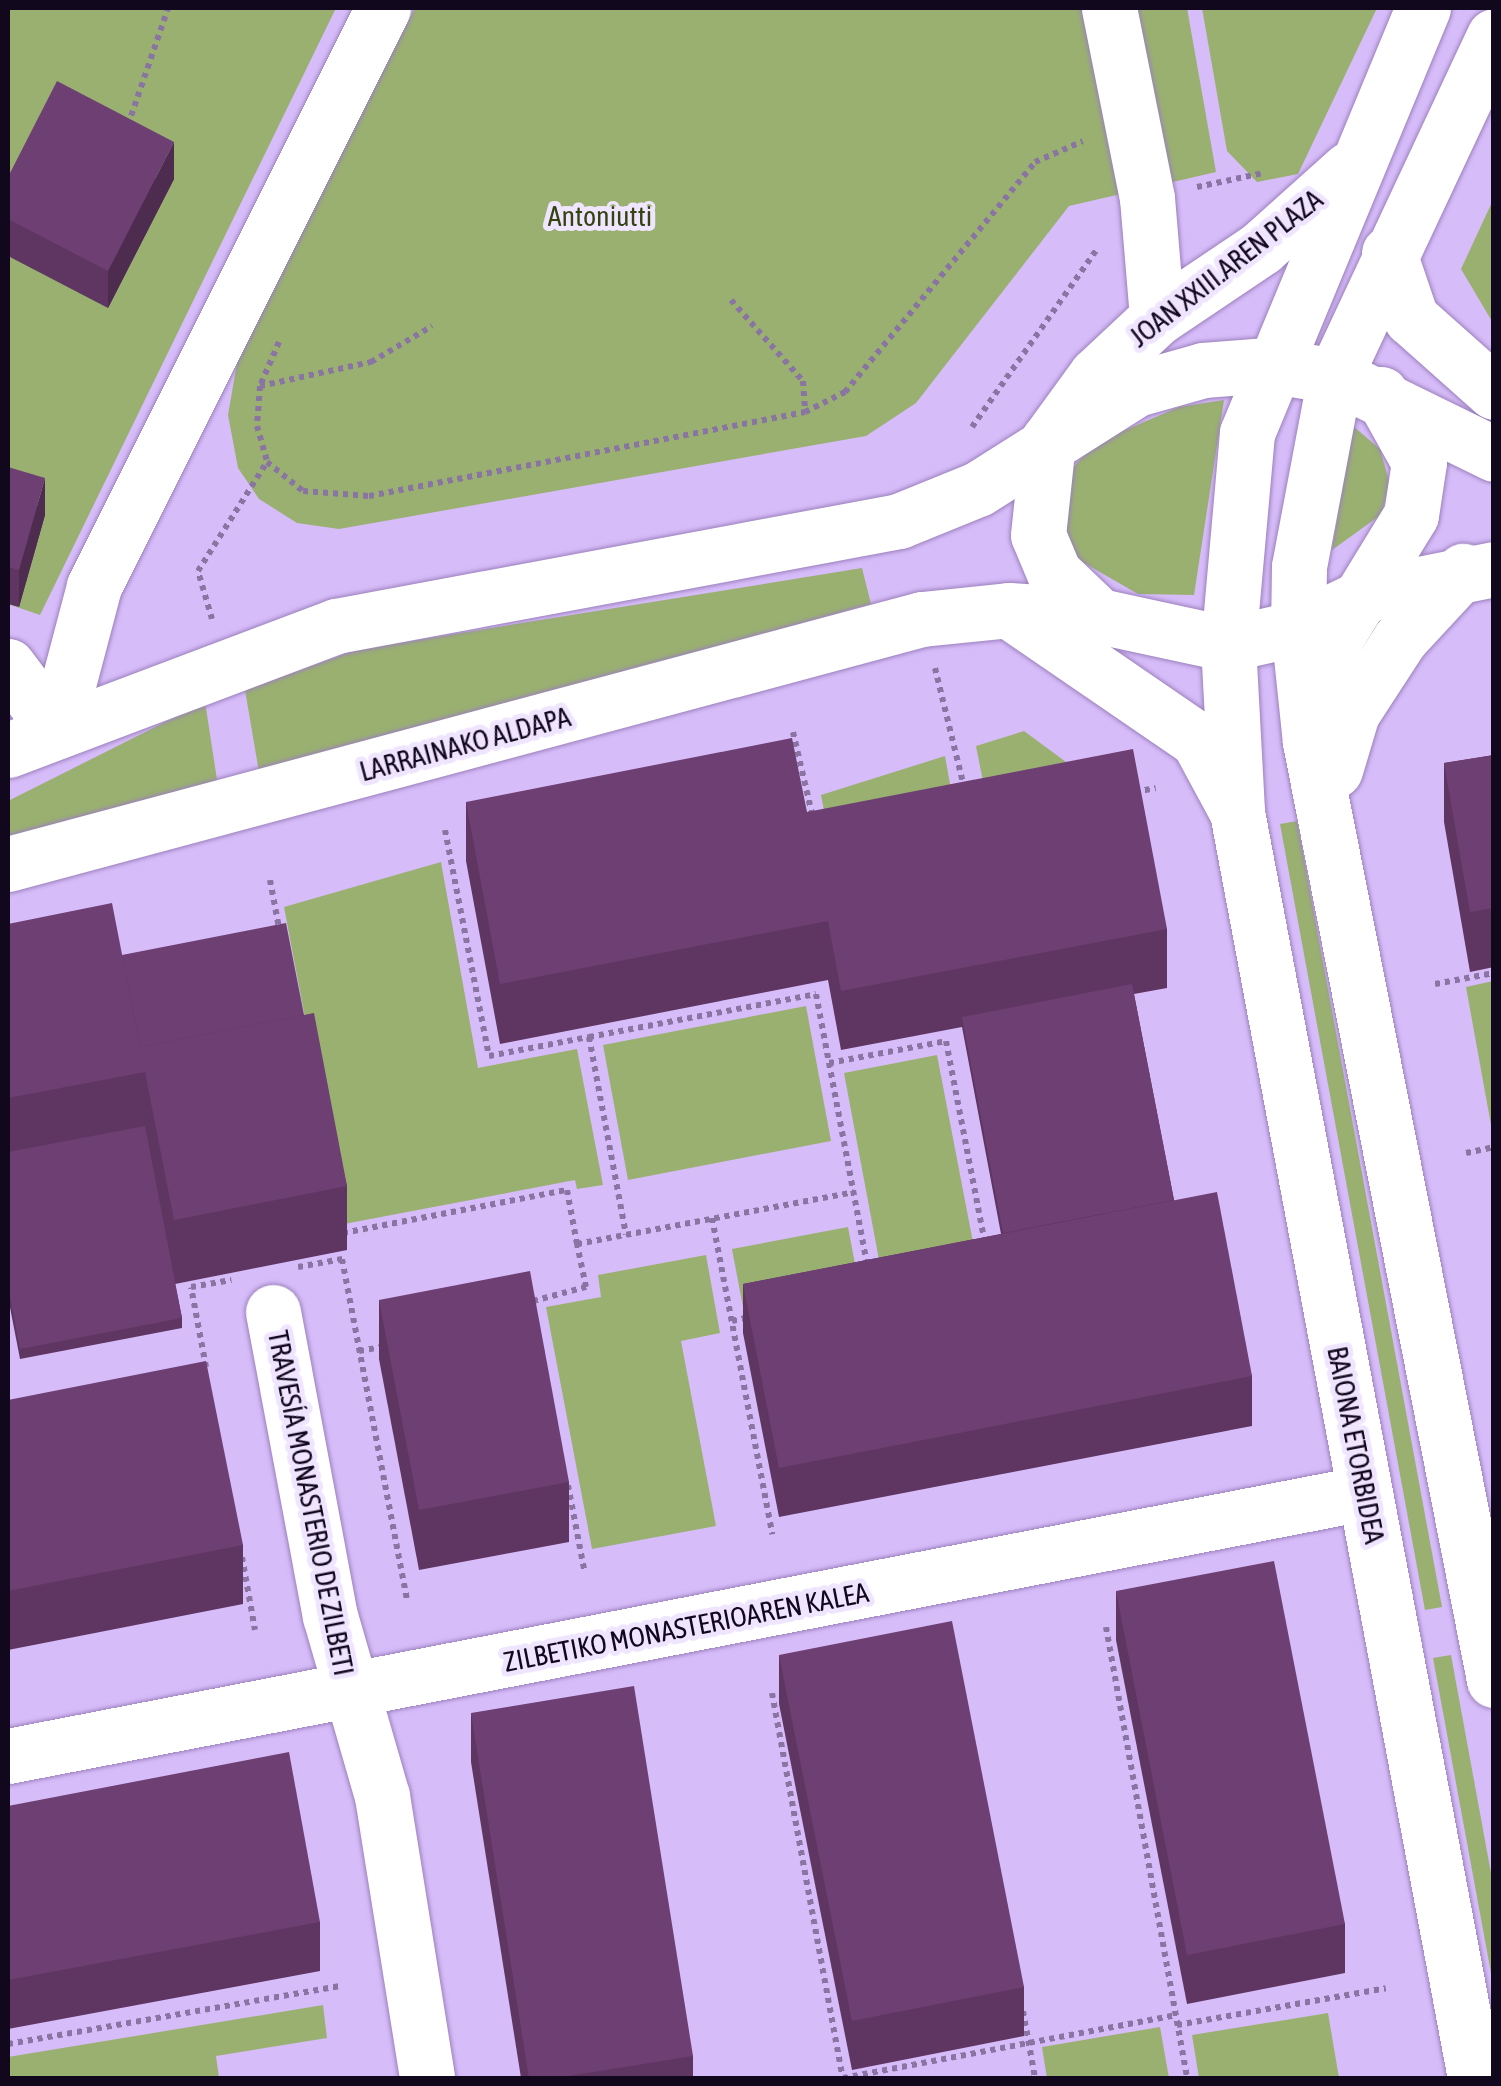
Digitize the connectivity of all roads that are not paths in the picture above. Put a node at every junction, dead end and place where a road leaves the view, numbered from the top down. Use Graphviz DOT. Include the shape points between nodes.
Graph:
graph roads {
  1 [pos="383,8"];
  2 [pos="1109,8"];
  3 [pos="1423,8"];
  4 [pos="1494,36"];
  5 [pos="1349,169"];
  6 [pos="1389,253"];
  7 [pos="1157,318"];
  8 [pos="1268,365"];
  9 [pos="1358,385"];
  10 [pos="1494,392"];
  11 [pos="1048,441"];
  12 [pos="1494,454"];
  13 [pos="1478,570"];
  14 [pos="1369,594"];
  15 [pos="1008,610"];
  16 [pos="1099,616"];
  17 [pos="1298,628"];
  18 [pos="1228,644"];
  19 [pos="8,666"];
  20 [pos="32,740"];
  21 [pos="1310,742"];
  22 [pos="1327,797"];
  23 [pos="1236,812"];
  24 [pos="8,864"];
  25 [pos="273,1312"];
  26 [pos="1364,1493"];
  27 [pos="1494,1680"];
  28 [pos="348,1693"];
  29 [pos="8,1756"];
  30 [pos="427,2078"];
  31 [pos="1474,2078"];
  1 -- 20 [label="street" via="94,586"];
  2 -- 7 [label="street" via="1151,223"];
  3 -- 5 [label="street"];
  4 -- 6 [label="street"];
  5 -- 7 [label="street, JOAN XXIII.AREN PLAZA" via="1261,248"];
  5 -- 8 [label="street, JOAN XXIII.AREN PLAZA"];
  6 -- 9 [label="street"];
  6 -- 10 [label="street" via="1411,318"];
  7 -- 11 [label="street, JOAN XXIII.AREN PLAZA" via="1096,374"];
  8 -- 9 [label="street, JOAN XXIII.AREN PLAZA"];
  8 -- 11 [label="street, JOAN XXIII.AREN PLAZA" via="1136,389"];
  8 -- 18 [label="street, JOAN XXIII.AREN PLAZA" via="1247,433"];
  9 -- 12 [label="street, JOAN XXIII.AREN PLAZA"];
  9 -- 14 [label="street" via="1419,462 1412,515"];
  9 -- 17 [label="street" via="1299,566"];
  11 -- 16 [label="street, JOAN XXIII.AREN PLAZA" via="1038,535 1054,573"];
  11 -- 20 [label="street, JOAN XXIII.AREN PLAZA" via="978,489 899,521 336,626"];
  13 -- 14 [label="street"];
  13 -- 22 [label="street" via="1400,639 1352,713"];
  14 -- 17 [label="street"];
  14 -- 21 [label="street" via="1336,639"];
  15 -- 16 [label="street"];
  15 -- 23 [label="street" via="1198,740"];
  15 -- 24 [label="street, LARRAINAKO ALDAPA" via="922,619"];
  16 -- 18 [label="street"];
  17 -- 18 [label="street"];
  17 -- 21 [label="street"];
  18 -- 23 [label="street, JOAN XXIII.AREN PLAZA"];
  19 -- 20 [label="street"];
  21 -- 22 [label="street"];
  22 -- 27 [label="street"];
  23 -- 26 [label="street, BAIONA ETORBIDEA"];
  25 -- 28 [label="street, TRAVESÍA MONASTERIO DE ZILBETI"];
  26 -- 28 [label="street, ZILBETIKO MONASTERIOAREN KALEA"];
  26 -- 31 [label="street, BAIONA ETORBIDEA"];
  28 -- 29 [label="street, ZILBETIKO MONASTERIOAREN KALEA"];
  28 -- 30 [label="street, TRAVESÍA MONASTERIO DE ZILBETI" via="382,1796"];
}
